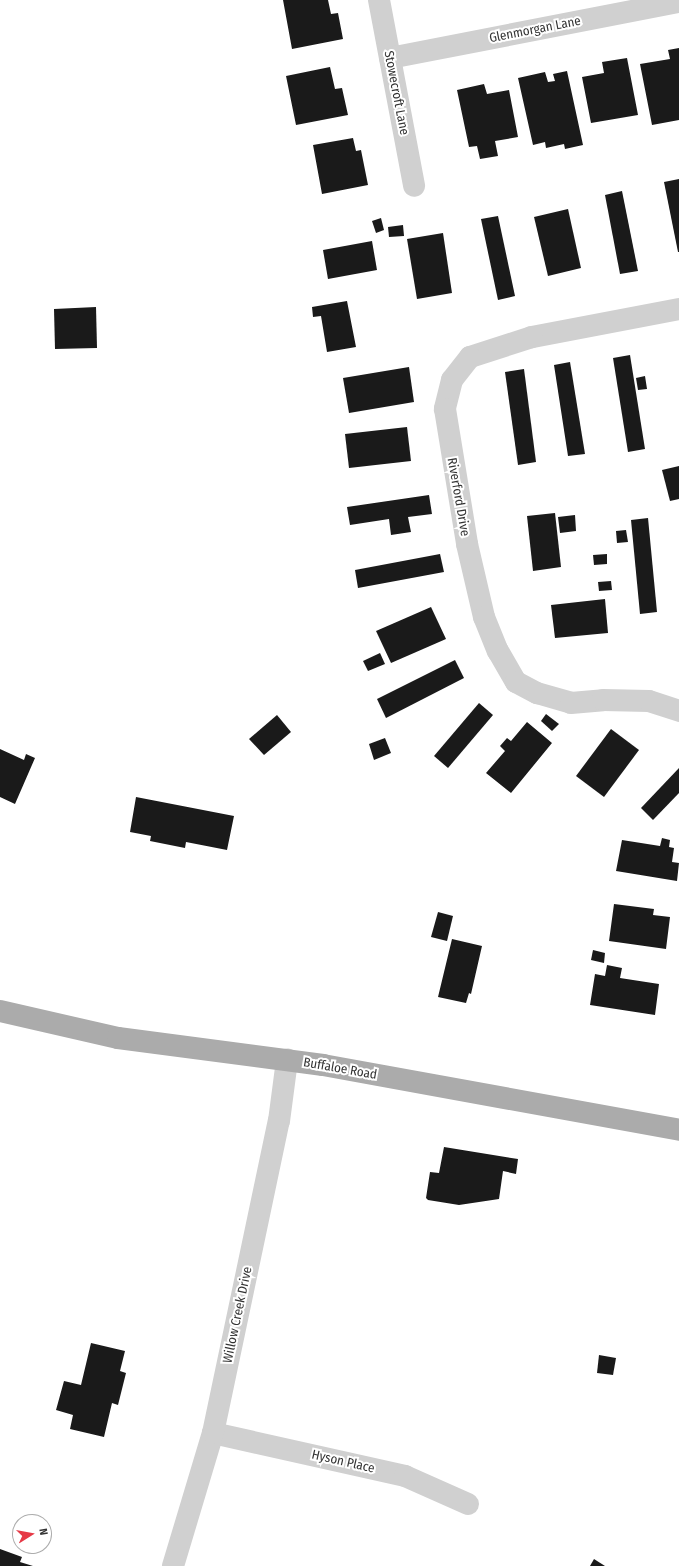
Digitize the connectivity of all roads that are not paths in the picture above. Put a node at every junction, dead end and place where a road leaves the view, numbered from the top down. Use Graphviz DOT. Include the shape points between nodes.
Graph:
graph roads {
  1 [pos="379,0"];
  2 [pos="679,2"];
  3 [pos="390,58"];
  4 [pos="414,186"];
  5 [pos="679,309"];
  6 [pos="679,711"];
  7 [pos="0,1011"];
  8 [pos="287,1060"];
  9 [pos="679,1130"];
  10 [pos="213,1433"];
  11 [pos="468,1504"];
  12 [pos="173,1566"];
  1 -- 3 [label="street, Stowecroft Lane"];
  2 -- 3 [label="street, Glenmorgan Lane"];
  3 -- 4 [label="street, Stowecroft Lane"];
  5 -- 6 [label="street, Riverford Drive" via="532,337 470,357 452,380 445,409 467,544 484,617 498,651 516,682 536,693 571,702 648,702"];
  7 -- 8 [label="main road, Buffaloe Road" via="118,1038"];
  8 -- 9 [label="main road, Buffaloe Road"];
  8 -- 10 [label="street, Willow Creek Drive" via="279,1121"];
  10 -- 11 [label="street, Hyson Place" via="406,1476"];
  10 -- 12 [label="street, Willow Creek Drive"];
}
